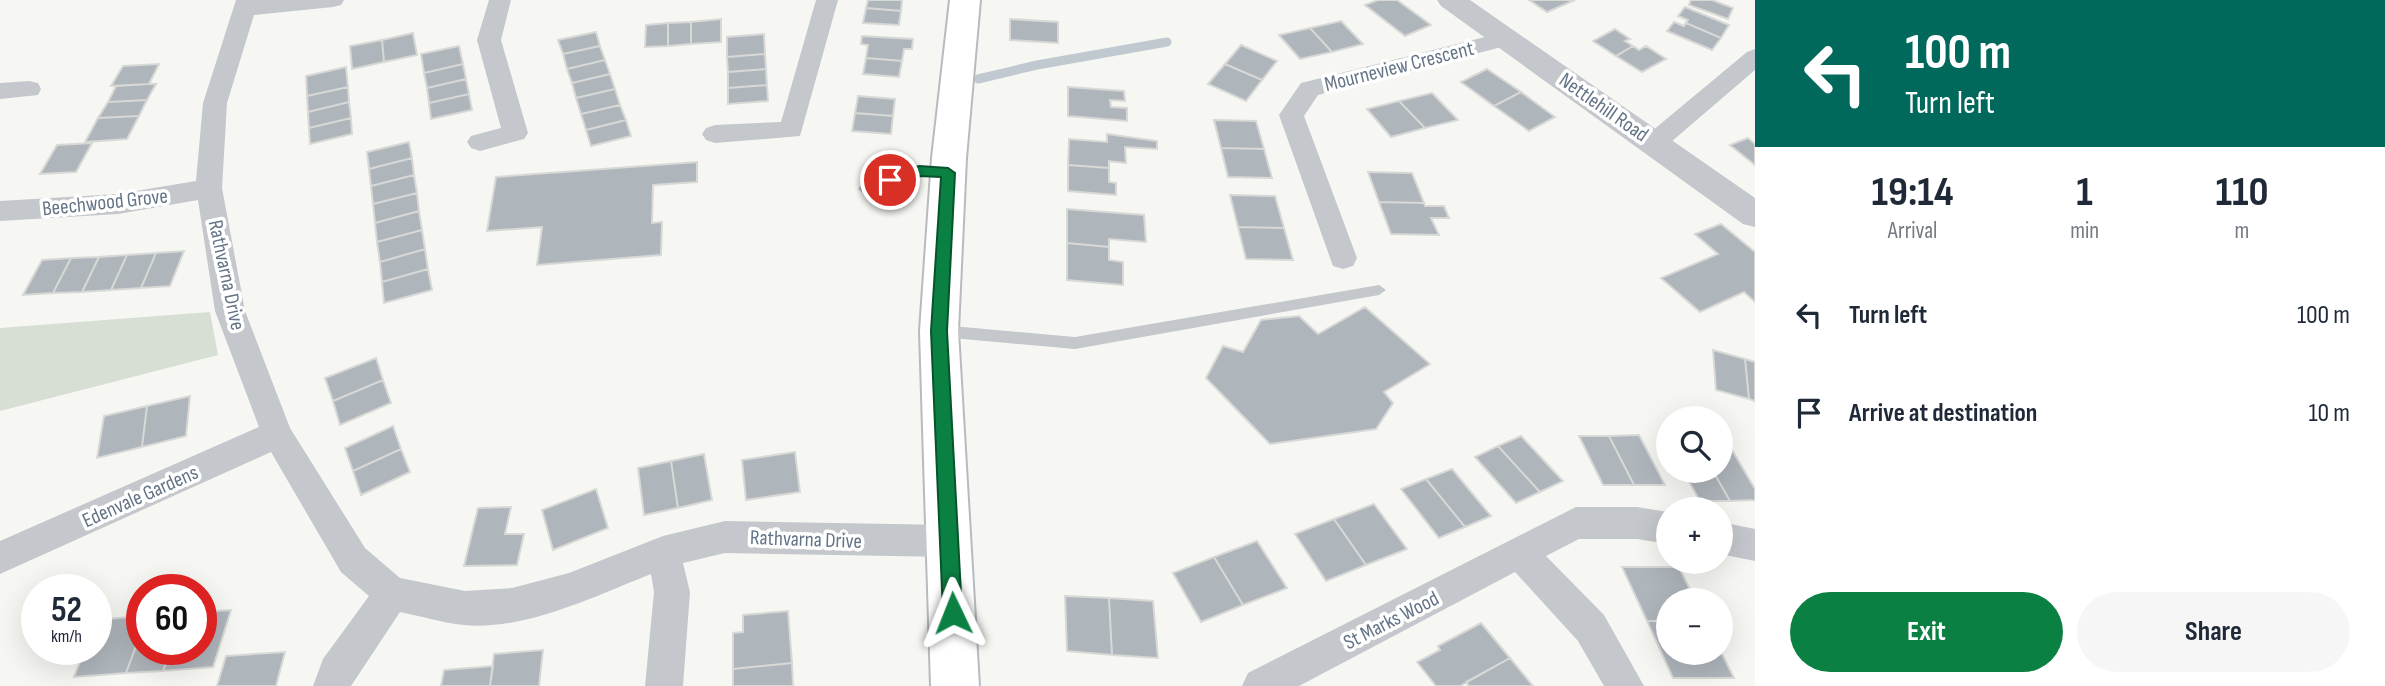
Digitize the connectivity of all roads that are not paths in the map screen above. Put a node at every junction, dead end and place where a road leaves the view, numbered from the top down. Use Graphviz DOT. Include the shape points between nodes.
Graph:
graph roads {
  1 [pos="334,0"];
  2 [pos="500,0"];
  3 [pos="827,0"];
  4 [pos="965,0"];
  5 [pos="1451,0"];
  6 [pos="246,4"];
  7 [pos="1505,39"];
  8 [pos="1755,57"];
  9 [pos="29,89"];
  10 [pos="0,91"];
  11 [pos="715,134"];
  12 [pos="480,142"];
  13 [pos="1655,142"];
  14 [pos="948,173"];
  15 [pos="209,188"];
  16 [pos="864,189"];
  17 [pos="0,211"];
  18 [pos="1755,215"];
  19 [pos="1343,258"];
  20 [pos="1379,290"];
  21 [pos="939,331"];
  22 [pos="277,433"];
  23 [pos="1656,526"];
  24 [pos="950,541"];
  25 [pos="1733,541"];
  26 [pos="1755,545"];
  27 [pos="663,552"];
  28 [pos="1521,554"];
  29 [pos="1,562"];
  30 [pos="392,593"];
  31 [pos="332,686"];
  32 [pos="664,686"];
  33 [pos="955,686"];
  34 [pos="1261,686"];
  35 [pos="1625,686"];
  1 -- 6 [label="street"];
  2 -- 12 [label="street" via="489,40 516,133"];
  3 -- 11 [label="street" via="791,130"];
  4 -- 14 [label="main road"];
  5 -- 7 [label="street, Nettlehill Road"];
  6 -- 15 [label="street, Rathvarna Drive" via="215,103"];
  7 -- 13 [label="street, Nettlehill Road"];
  7 -- 19 [label="street, Mourneview Crescent" via="1310,89 1291,115"];
  8 -- 13 [label="street"];
  9 -- 10 [label="street"];
  13 -- 18 [label="street, Nettlehill Road"];
  14 -- 16 [label="lane" via="919,171"];
  14 -- 21 [label="main road"];
  15 -- 17 [label="street, Beechwood Grove" via="118,204"];
  15 -- 22 [label="street, Rathvarna Drive" via="230,311"];
  20 -- 21 [label="lane" via="1076,343"];
  21 -- 24 [label="main road"];
  22 -- 29 [label="street, Edenvale Gardens"];
  22 -- 30 [label="street, Rathvarna Drive" via="353,560"];
  23 -- 28 [label="street, St Marks Wood" via="1576,523"];
  24 -- 27 [label="street, Rathvarna Drive" via="724,537"];
  24 -- 33 [label="main road"];
  25 -- 26 [label="street"];
  27 -- 30 [label="street, Rathvarna Drive" via="569,590 512,605 465,608"];
  27 -- 32 [label="street" via="671,592"];
  28 -- 34 [label="street, St Marks Wood"];
  28 -- 35 [label="street" via="1591,628"];
  30 -- 31 [label="street" via="336,672"];
}
